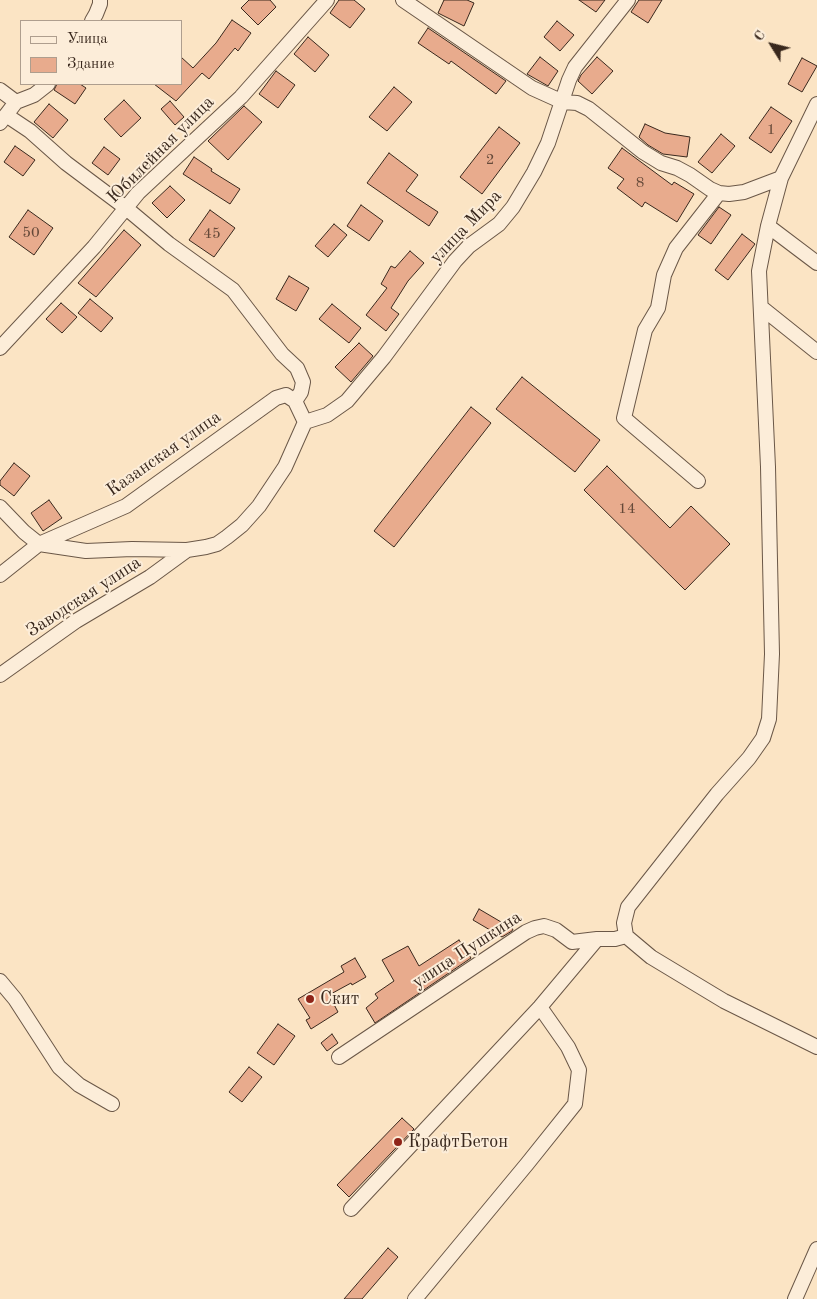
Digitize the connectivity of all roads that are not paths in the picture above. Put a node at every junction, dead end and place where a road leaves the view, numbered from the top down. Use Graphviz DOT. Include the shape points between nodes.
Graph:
graph roads {
  1 [pos="100,0"];
  2 [pos="327,0"];
  3 [pos="403,0"];
  4 [pos="628,0"];
  5 [pos="93,20"];
  6 [pos="47,85"];
  7 [pos="0,90"];
  8 [pos="16,102"];
  9 [pos="563,102"];
  10 [pos="817,104"];
  11 [pos="3,119"];
  12 [pos="781,178"];
  13 [pos="719,193"];
  14 [pos="126,208"];
  15 [pos="768,226"];
  16 [pos="817,263"];
  17 [pos="762,308"];
  18 [pos="0,348"];
  19 [pos="817,352"];
  20 [pos="295,401"];
  21 [pos="305,422"];
  22 [pos="698,481"];
  23 [pos="0,507"];
  24 [pos="39,544"];
  25 [pos="187,550"];
  26 [pos="0,575"];
  27 [pos="0,675"];
  28 [pos="626,936"];
  29 [pos="597,939"];
  30 [pos="0,981"];
  31 [pos="540,1007"];
  32 [pos="817,1046"];
  33 [pos="339,1057"];
  34 [pos="112,1104"];
  35 [pos="351,1209"];
  36 [pos="817,1249"];
  37 [pos="415,1299"];
  38 [pos="795,1299"];
  1 -- 5 [label="street"];
  2 -- 14 [label="street, Юбилейная улица" via="241,97"];
  3 -- 9 [label="street" via="532,88"];
  4 -- 9 [label="street, улица Мира" via="575,66"];
  6 -- 8 [label="street" via="34,95"];
  7 -- 8 [label="street"];
  8 -- 11 [label="street"];
  9 -- 13 [label="street" via="589,108 643,152"];
  9 -- 21 [label="street, улица Мира" via="548,143 513,207 499,224 455,261 347,401 327,415"];
  10 -- 12 [label="street"];
  11 -- 14 [label="street" via="30,131"];
  12 -- 13 [label="street" via="744,192"];
  12 -- 15 [label="street"];
  13 -- 22 [label="street" via="676,248 664,275 658,308 645,330 624,418"];
  14 -- 18 [label="street, Юбилейная улица"];
  14 -- 20 [label="street" via="233,290 282,354 297,368 302,382 301,392"];
  15 -- 16 [label="street"];
  15 -- 17 [label="street" via="759,271"];
  17 -- 19 [label="street"];
  17 -- 28 [label="street" via="772,654 769,719 763,738 749,758 628,907 624,924"];
  20 -- 21 [label="street"];
  20 -- 24 [label="street, Казанская улица" via="286,395 276,398 126,506"];
  21 -- 25 [label="street" via="285,467 248,519 217,544"];
  23 -- 24 [label="street"];
  24 -- 25 [label="street" via="86,551"];
  24 -- 26 [label="street, Казанская улица"];
  25 -- 27 [label="street, Заводская улица" via="150,577 76,621"];
  28 -- 29 [label="street, улица Пушкина" via="615,940"];
  28 -- 32 [label="street" via="651,957 724,1001"];
  29 -- 31 [label="street"];
  29 -- 33 [label="street, улица Пушкина" via="572,942 544,926 526,932"];
  30 -- 34 [label="street" via="59,1067 79,1085"];
  31 -- 35 [label="street"];
  31 -- 37 [label="street" via="568,1047 579,1070 575,1104"];
  36 -- 38 [label="street"];
}
